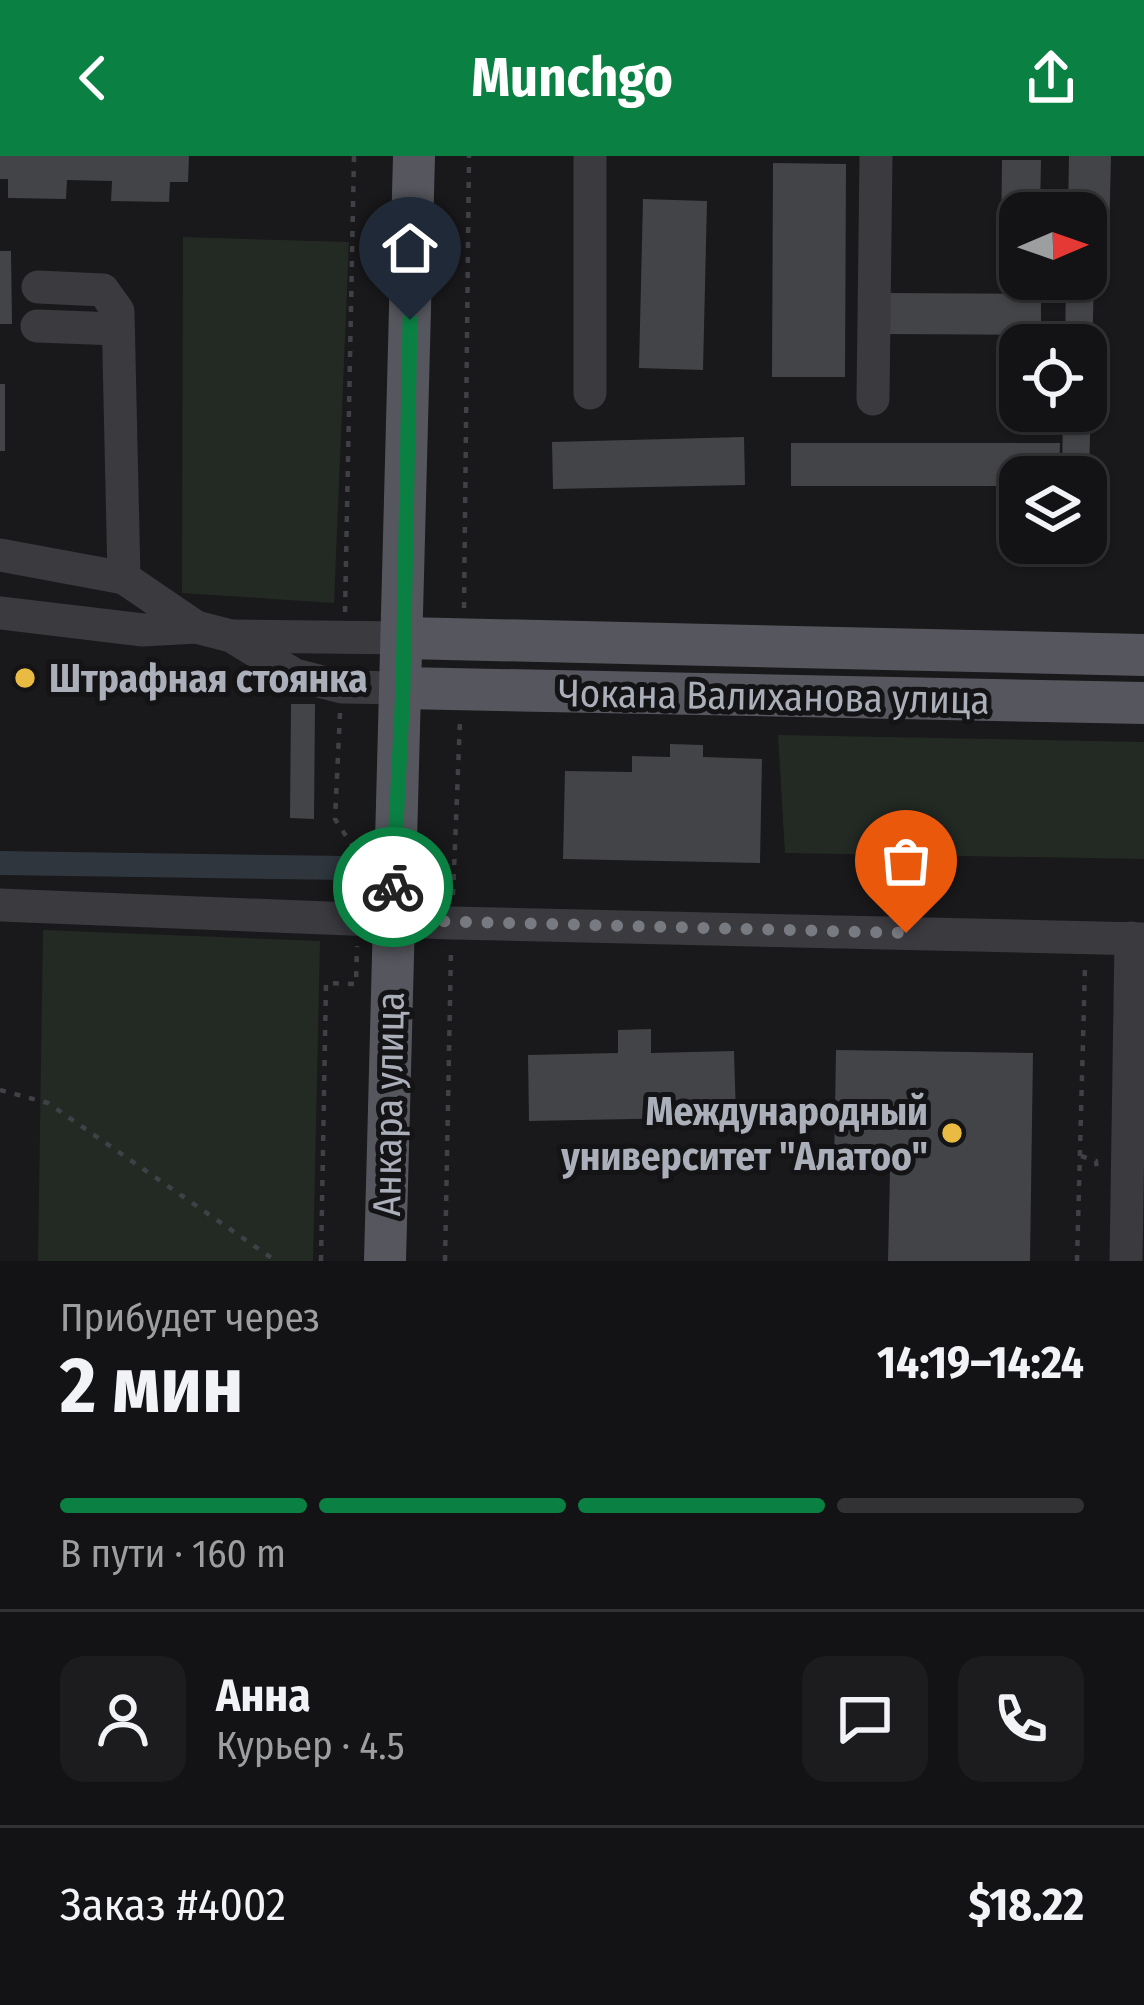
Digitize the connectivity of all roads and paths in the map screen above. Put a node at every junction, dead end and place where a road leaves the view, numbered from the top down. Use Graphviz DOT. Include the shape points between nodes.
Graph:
graph roads {
  1 [pos="414,156"];
  2 [pos="590,156"];
  3 [pos="876,156"];
  4 [pos="38,287"];
  5 [pos="38,326"];
  6 [pos="117,328"];
  7 [pos="590,393"];
  8 [pos="873,399"];
  9 [pos="0,555"];
  10 [pos="124,578"];
  11 [pos="0,613"];
  12 [pos="196,627"];
  13 [pos="231,636"];
  14 [pos="405,638"];
  15 [pos="1144,655"];
  16 [pos="403,688"];
  17 [pos="1144,703"];
  18 [pos="0,905"];
  19 [pos="391,920"];
  20 [pos="1087,937"];
  21 [pos="1137,938"];
  22 [pos="0,1090"];
  23 [pos="276,1261"];
  24 [pos="385,1261"];
  25 [pos="1077,1261"];
  26 [pos="1126,1261"];
  1 -- 14 [label="main road, Анкара улица"];
  2 -- 7 [label="street"];
  3 -- 8 [label="street"];
  4 -- 6 [label="street" via="104,290 118,311"];
  5 -- 6 [label="street"];
  6 -- 10 [label="street"];
  9 -- 10 [label="street"];
  10 -- 12 [label="street"];
  11 -- 12 [label="street" via="126,629"];
  12 -- 13 [label="street"];
  13 -- 14 [label="street"];
  13 -- 16 [label="street" via="295,675 341,687"];
  14 -- 15 [label="main road, Чокана Валиханова улица"];
  14 -- 16 [label="main road, Анкара улица"];
  16 -- 17 [label="main road, Чокана Валиханова улица"];
  16 -- 19 [label="main road, Анкара улица"];
  18 -- 19 [label="street"];
  19 -- 20 [label="street"];
  19 -- 24 [label="main road, Анкара улица"];
  20 -- 21 [label="street"];
  20 -- 25 [label="path"];
  21 -- 26 [label="street"];
  22 -- 23 [label="path" via="48,1103"];
}
